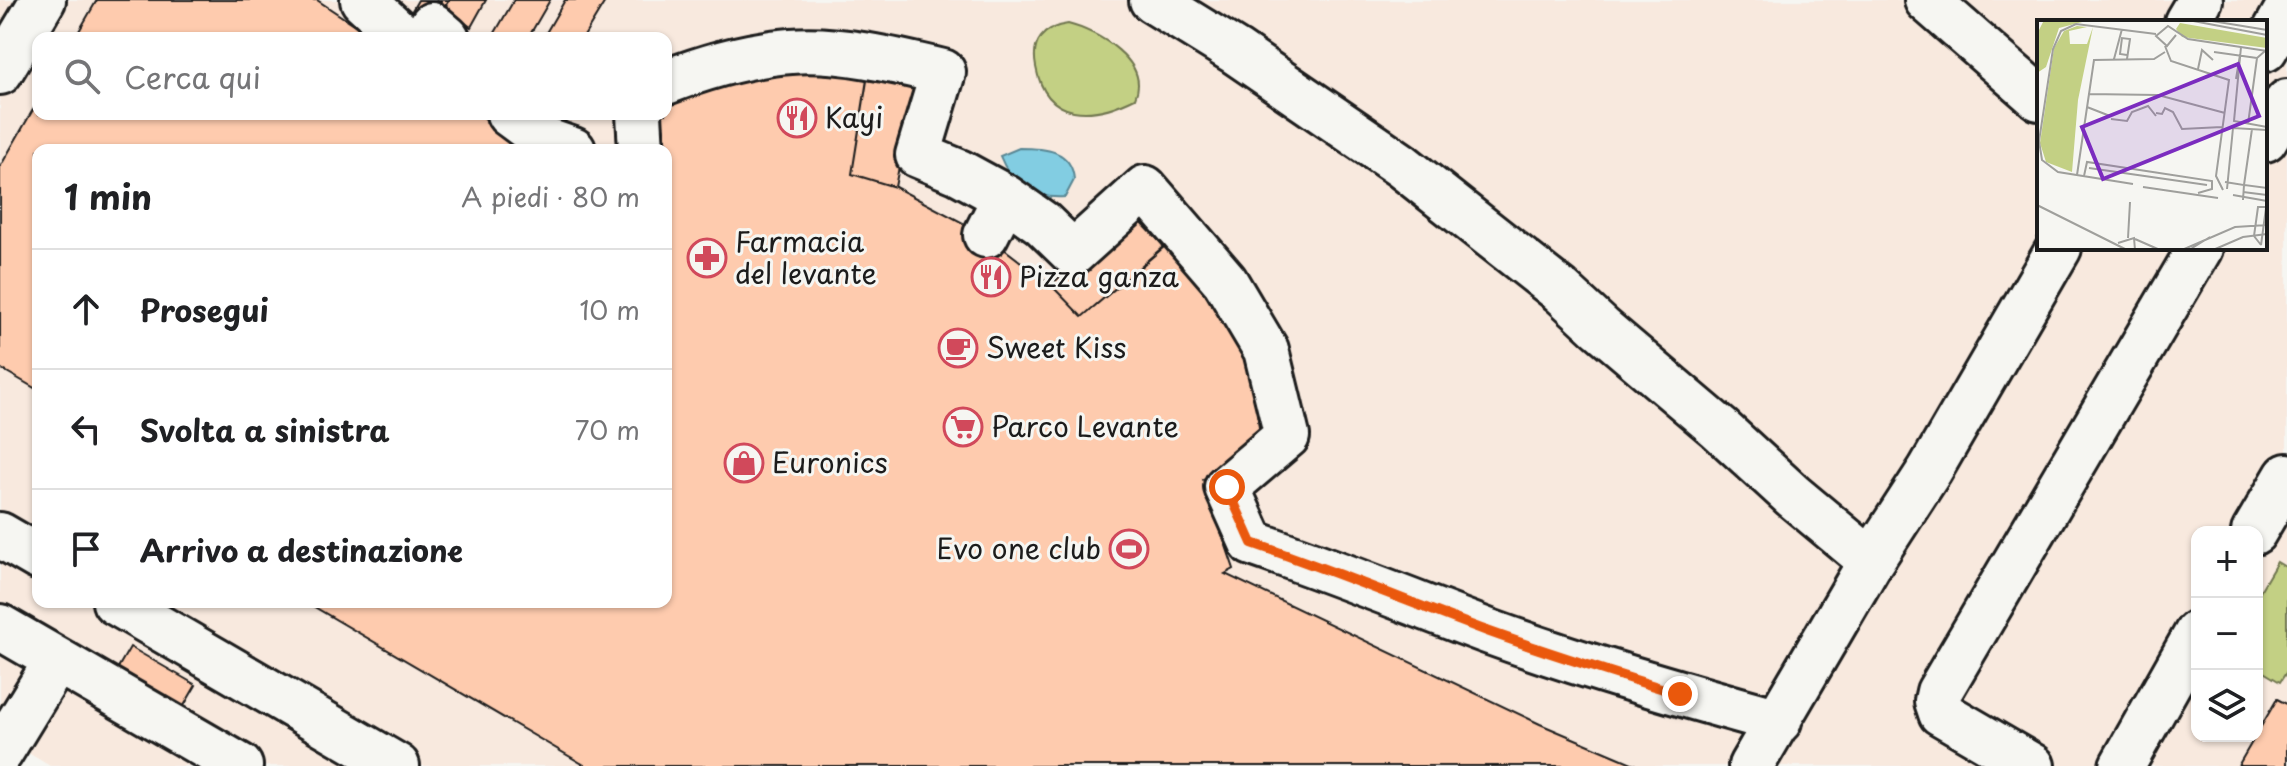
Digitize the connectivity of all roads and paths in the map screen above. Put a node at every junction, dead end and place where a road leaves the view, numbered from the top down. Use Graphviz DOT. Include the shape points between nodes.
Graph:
graph roads {
  1 [pos="43,0"];
  2 [pos="363,0"];
  3 [pos="1152,0"];
  4 [pos="1927,0"];
  5 [pos="2200,0"];
  6 [pos="2287,10"];
  7 [pos="2188,20"];
  8 [pos="419,21"];
  9 [pos="2267,45"];
  10 [pos="0,72"];
  11 [pos="672,80"];
  12 [pos="2037,96"];
  13 [pos="2287,102"];
  14 [pos="517,120"];
  15 [pos="639,120"];
  16 [pos="2267,136"];
  17 [pos="556,144"];
  18 [pos="641,144"];
  19 [pos="2058,250"];
  20 [pos="2199,250"];
  21 [pos="2287,476"];
  22 [pos="2258,526"];
  23 [pos="0,535"];
  24 [pos="32,554"];
  25 [pos="1871,561"];
  26 [pos="125,608"];
  27 [pos="0,627"];
  28 [pos="2191,644"];
  29 [pos="57,660"];
  30 [pos="1779,721"];
  31 [pos="0,753"];
  32 [pos="0,760"];
  33 [pos="10,766"];
  34 [pos="240,766"];
  35 [pos="397,766"];
  36 [pos="1751,766"];
  37 [pos="2032,766"];
  38 [pos="2122,766"];
  1 -- 10 [label="street"];
  2 -- 8 [label="street"];
  3 -- 25 [label="street" via="1401,165 1561,291"];
  4 -- 12 [label="street"];
  5 -- 7 [label="street"];
  6 -- 9 [label="street"];
  11 -- 30 [label="street" via="704,67 792,51 870,56 943,72 918,155 959,172 996,216 1042,223 1073,253 1145,188 1225,281 1266,350 1287,436 1217,488 1252,543 1581,664"];
  13 -- 16 [label="street"];
  14 -- 17 [label="street"];
  15 -- 18 [label="street"];
  19 -- 25 [label="street"];
  20 -- 37 [label="street" via="1939,692 1941,713"];
  21 -- 22 [label="street"];
  23 -- 24 [label="street"];
  25 -- 30 [label="street"];
  26 -- 35 [label="street"];
  27 -- 29 [label="street"];
  28 -- 38 [label="street"];
  29 -- 31 [label="street"];
  29 -- 34 [label="street"];
  30 -- 36 [label="street"];
  32 -- 33 [label="street"];
}
